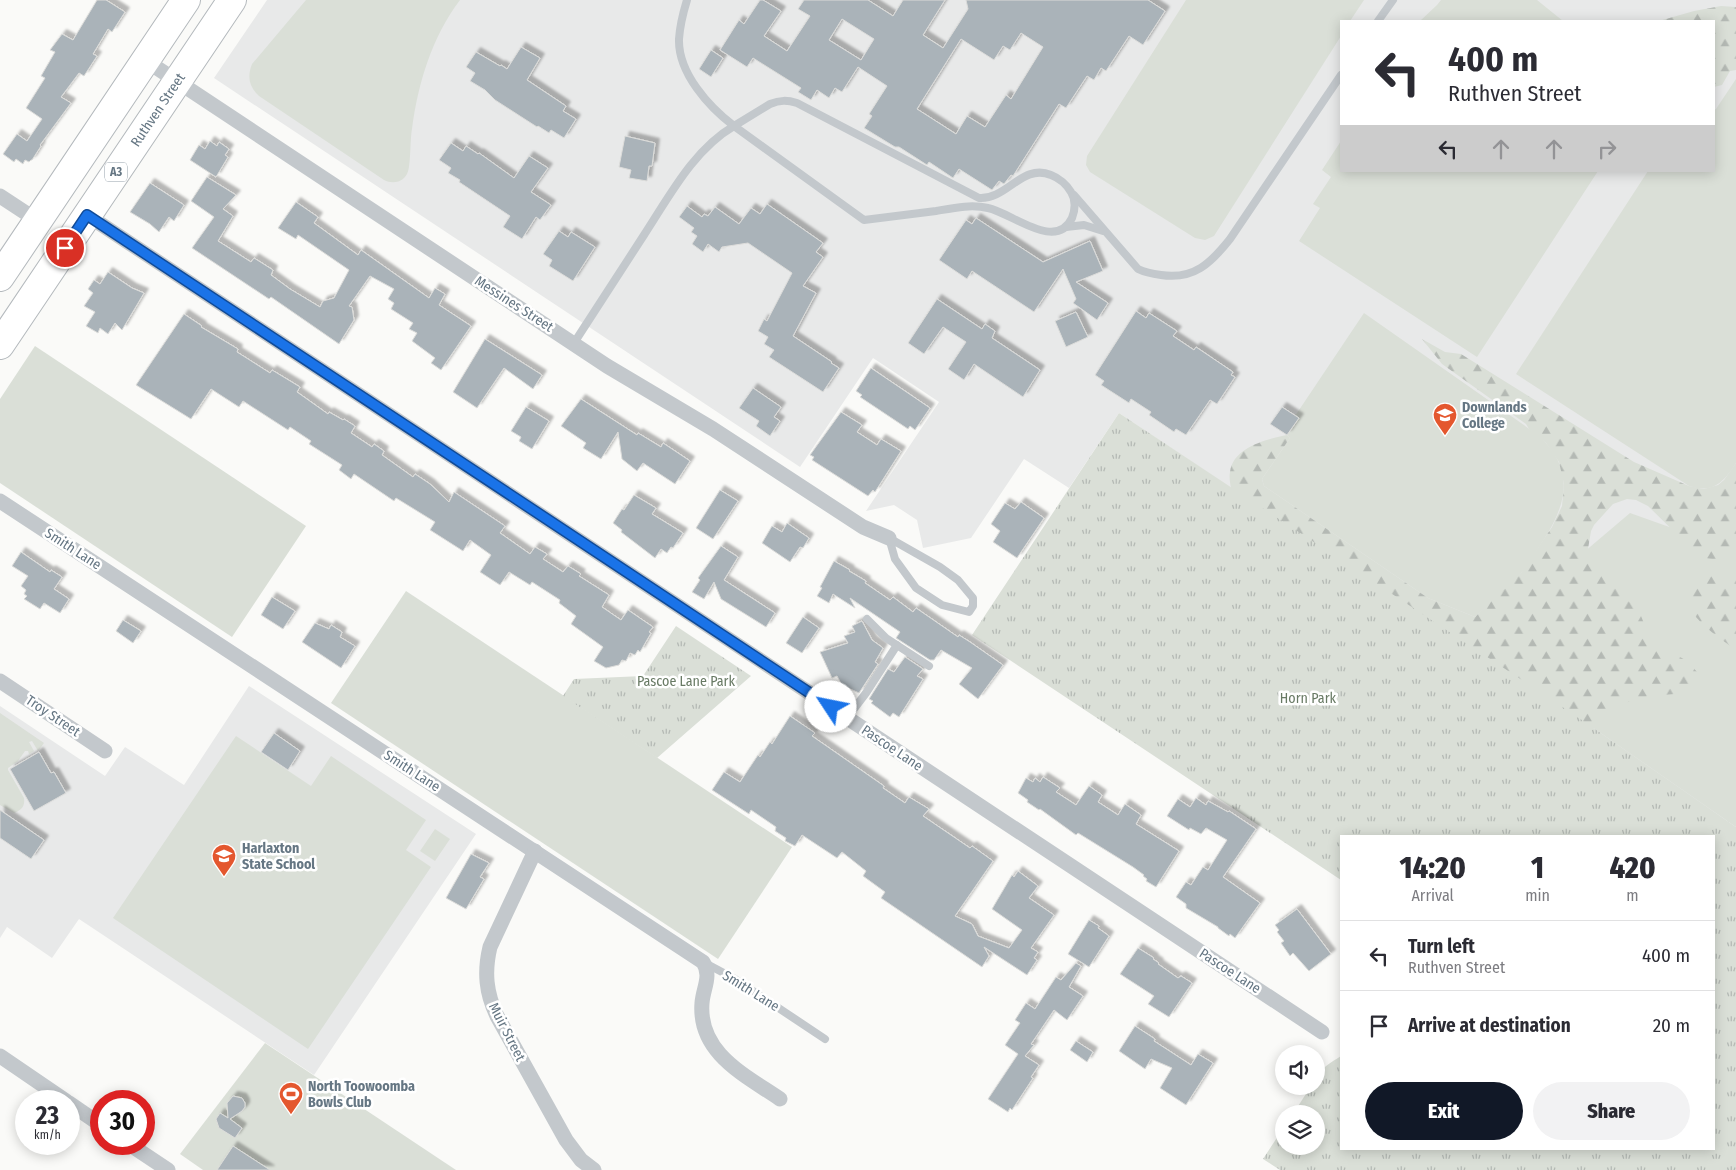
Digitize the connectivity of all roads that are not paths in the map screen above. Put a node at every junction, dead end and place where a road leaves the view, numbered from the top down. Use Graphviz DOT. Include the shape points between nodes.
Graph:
graph roads {
  1 [pos="186,0"];
  2 [pos="232,0"];
  3 [pos="687,0"];
  4 [pos="1393,0"];
  5 [pos="1379,20"];
  6 [pos="145,60"];
  7 [pos="1340,76"];
  8 [pos="177,81"];
  9 [pos="734,126"];
  10 [pos="1072,193"];
  11 [pos="0,196"];
  12 [pos="87,215"];
  13 [pos="38,221"];
  14 [pos="1066,227"];
  15 [pos="1105,231"];
  16 [pos="0,277"];
  17 [pos="574,343"];
  18 [pos="0,345"];
  19 [pos="0,501"];
  20 [pos="889,538"];
  21 [pos="867,619"];
  22 [pos="897,645"];
  23 [pos="929,666"];
  24 [pos="0,681"];
  25 [pos="847,718"];
  26 [pos="105,751"];
  27 [pos="534,851"];
  28 [pos="703,962"];
  29 [pos="1322,1032"];
  30 [pos="825,1039"];
  31 [pos="0,1056"];
  32 [pos="50,1090"];
  33 [pos="780,1099"];
  34 [pos="146,1155"];
  35 [pos="168,1170"];
  36 [pos="594,1170"];
  1 -- 6 [label="highway"];
  2 -- 8 [label="highway, Ruthven Street / A3"];
  3 -- 9 [label="lane" via="679,41 686,66 705,100"];
  4 -- 5 [label="lane"];
  6 -- 8 [label="street, Messines Street"];
  6 -- 13 [label="highway"];
  7 -- 15 [label="lane" via="1230,239 1214,258 1196,271 1179,276 1143,272 1134,266"];
  8 -- 12 [label="highway, Ruthven Street / A3"];
  8 -- 17 [label="street, Messines Street"];
  9 -- 10 [label="lane" via="770,104 781,101 797,103 979,198 992,197 1025,175 1040,172 1060,180"];
  9 -- 14 [label="lane" via="864,220 974,206 992,209 1043,231 1060,232"];
  9 -- 17 [label="lane" via="702,154 679,182"];
  10 -- 14 [label="lane" via="1073,214"];
  10 -- 15 [label="lane"];
  11 -- 13 [label="street"];
  12 -- 18 [label="highway, Ruthven Street / A3"];
  12 -- 25 [label="street, Pascoe Lane"];
  13 -- 16 [label="highway"];
  14 -- 15 [label="lane" via="1084,225"];
  17 -- 20 [label="street, Messines Street" via="863,528"];
  19 -- 27 [label="street, Smith Lane"];
  20 -- 20 [label="lane" via="958,580 973,598 969,612 942,604 916,588 895,559"];
  21 -- 22 [label="lane"];
  22 -- 23 [label="lane"];
  22 -- 25 [label="lane"];
  24 -- 26 [label="street, Troy Street"];
  25 -- 29 [label="street, Pascoe Lane"];
  27 -- 28 [label="street, Smith Lane"];
  27 -- 36 [label="street, Muir Street" via="490,948 487,986 497,1016 566,1140 581,1160"];
  28 -- 30 [label="lane, Smith Lane" via="735,979"];
  28 -- 33 [label="street" via="708,978 702,1013 711,1043 724,1060"];
  31 -- 32 [label="street"];
  34 -- 35 [label="street"];
}
